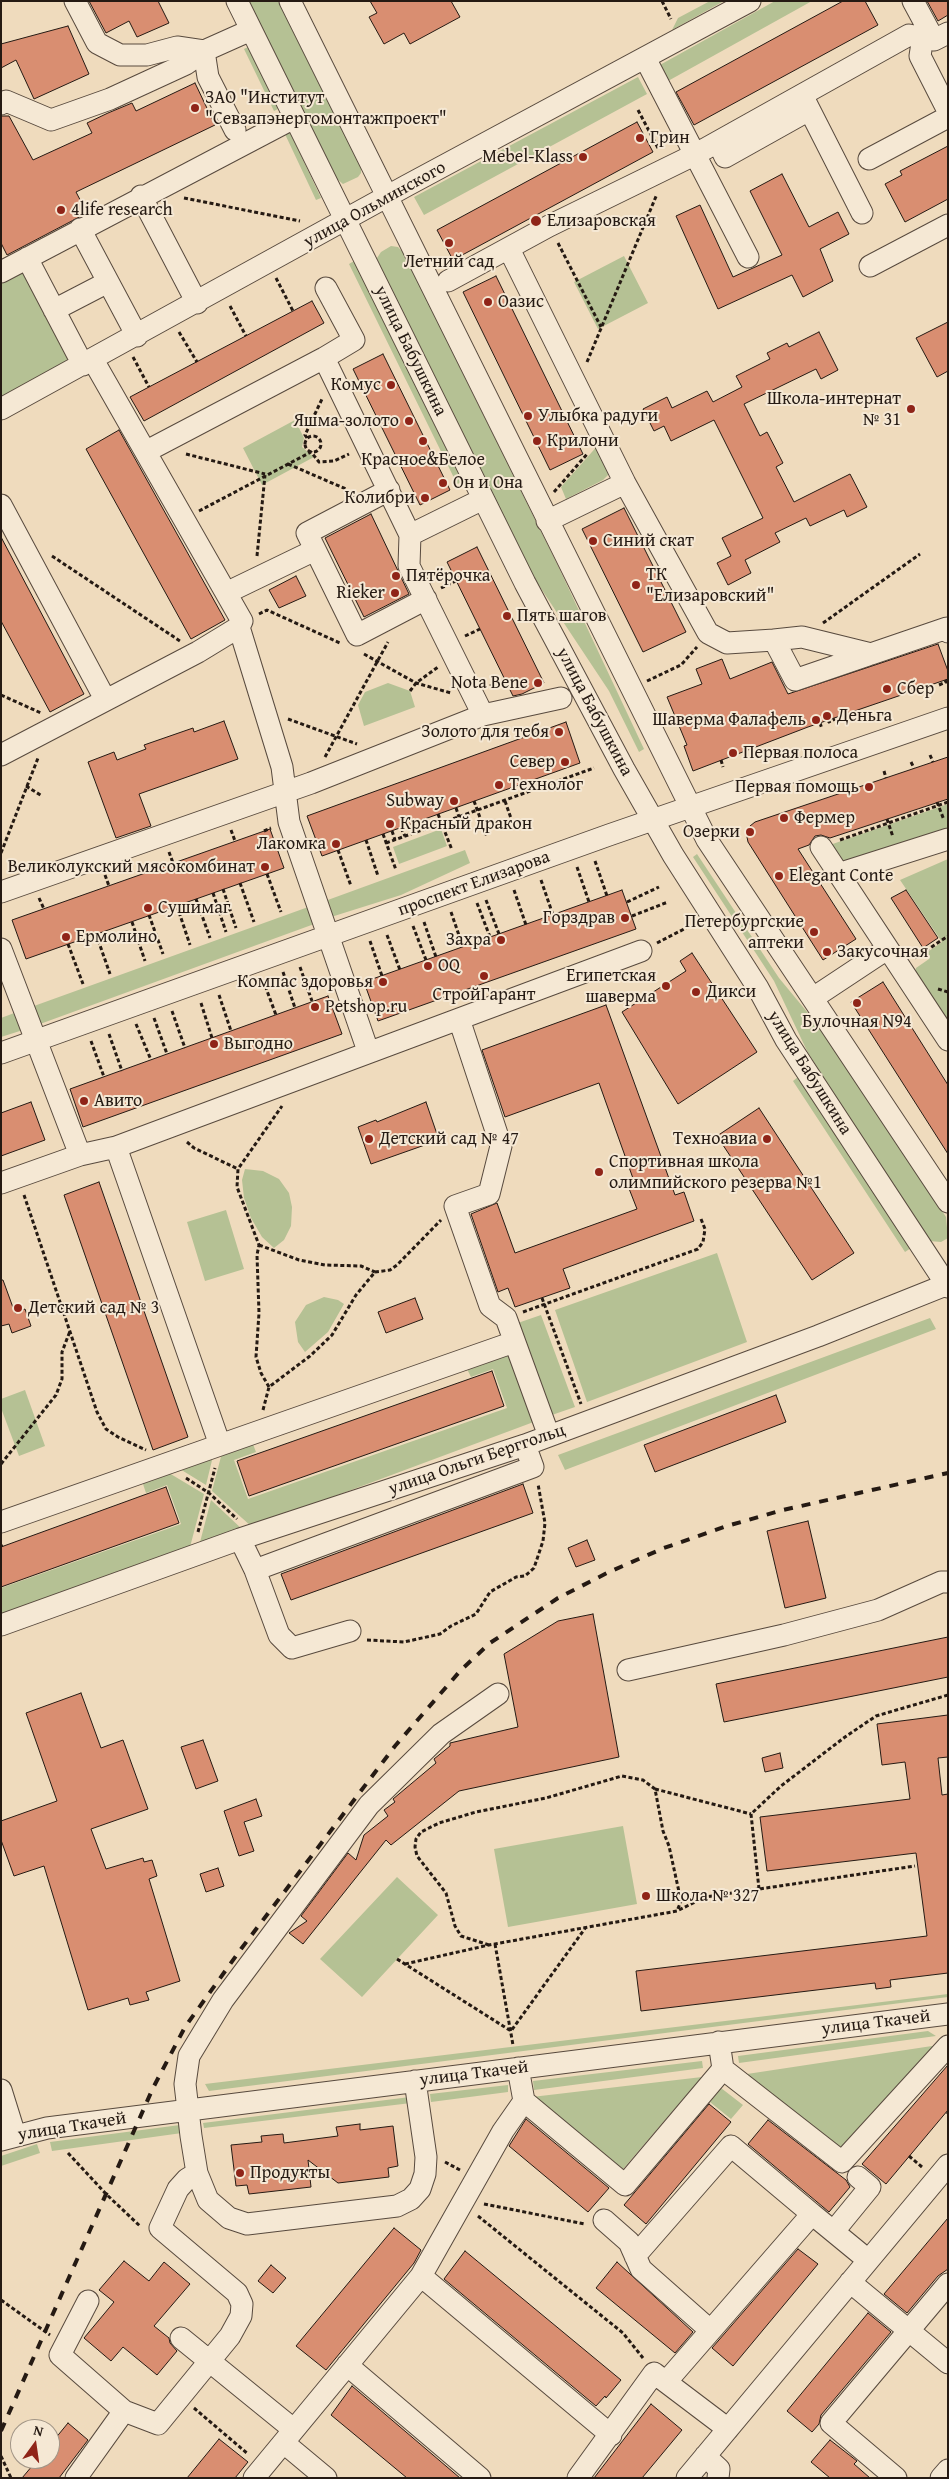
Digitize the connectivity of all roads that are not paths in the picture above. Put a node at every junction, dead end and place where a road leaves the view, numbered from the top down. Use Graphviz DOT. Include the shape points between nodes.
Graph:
graph roads {
  1 [pos="75,1"];
  2 [pos="237,1"];
  3 [pos="290,1"];
  4 [pos="750,1"];
  5 [pos="913,1"];
  6 [pos="251,30"];
  7 [pos="932,34"];
  8 [pos="204,51"];
  9 [pos="645,58"];
  10 [pos="806,102"];
  11 [pos="1,104"];
  12 [pos="948,111"];
  13 [pos="948,117"];
  14 [pos="294,118"];
  15 [pos="235,130"];
  16 [pos="696,154"];
  17 [pos="869,159"];
  18 [pos="146,194"];
  19 [pos="386,198"];
  20 [pos="862,213"];
  21 [pos="345,222"];
  22 [pos="948,225"];
  23 [pos="80,229"];
  24 [pos="509,249"];
  25 [pos="748,257"];
  26 [pos="27,258"];
  27 [pos="870,266"];
  28 [pos="1,272"];
  29 [pos="448,281"];
  30 [pos="108,282"];
  31 [pos="326,288"];
  32 [pos="197,303"];
  33 [pos="54,310"];
  34 [pos="131,339"];
  35 [pos="324,358"];
  36 [pos="88,362"];
  37 [pos="1,409"];
  38 [pos="147,451"];
  39 [pos="625,482"];
  40 [pos="379,495"];
  41 [pos="483,499"];
  42 [pos="1,505"];
  43 [pos="548,520"];
  44 [pos="410,535"];
  45 [pos="315,550"];
  46 [pos="226,593"];
  47 [pos="426,599"];
  48 [pos="239,627"];
  49 [pos="948,632"];
  50 [pos="774,640"];
  51 [pos="871,654"];
  52 [pos="560,698"];
  53 [pos="105,699"];
  54 [pos="483,715"];
  55 [pos="948,718"];
  56 [pos="1,755"];
  57 [pos="285,792"];
  58 [pos="690,808"];
  59 [pos="653,820"];
  60 [pos="946,831"];
  61 [pos="821,847"];
  62 [pos="838,874"];
  63 [pos="1,892"];
  64 [pos="327,936"];
  65 [pos="1,949"];
  66 [pos="887,949"];
  67 [pos="641,952"];
  68 [pos="813,998"];
  69 [pos="459,1019"];
  70 [pos="37,1040"];
  71 [pos="948,1040"];
  72 [pos="368,1051"];
  73 [pos="1,1053"];
  74 [pos="116,1147"];
  75 [pos="80,1155"];
  76 [pos="1,1183"];
  77 [pos="948,1202"];
  78 [pos="947,1285"];
  79 [pos="514,1342"];
  80 [pos="549,1436"];
  81 [pos="220,1445"];
  82 [pos="525,1445"];
  83 [pos="1,1522"];
  84 [pos="242,1532"];
  85 [pos="255,1570"];
  86 [pos="948,1582"];
  87 [pos="1,1625"];
  88 [pos="357,1635"];
  89 [pos="628,1670"];
  90 [pos="498,1694"];
  91 [pos="948,2014"];
  92 [pos="719,2042"];
  93 [pos="948,2046"];
  94 [pos="518,2068"];
  95 [pos="723,2069"];
  96 [pos="416,2081"];
  97 [pos="1,2090"];
  98 [pos="524,2102"];
  99 [pos="188,2110"];
  100 [pos="8,2138"];
  101 [pos="948,2165"];
  102 [pos="851,2171"];
  103 [pos="197,2173"];
  104 [pos="812,2214"];
  105 [pos="604,2220"];
  106 [pos="834,2231"];
  107 [pos="635,2256"];
  108 [pos="868,2260"];
  109 [pos="421,2276"];
  110 [pos="850,2282"];
  111 [pos="948,2284"];
  112 [pos="88,2301"];
  113 [pos="710,2330"];
  114 [pos="909,2332"];
  115 [pos="181,2338"];
  116 [pos="210,2361"];
  117 [pos="948,2363"];
  118 [pos="347,2365"];
  119 [pos="660,2378"];
  120 [pos="124,2411"];
  121 [pos="728,2429"];
  122 [pos="611,2435"];
  123 [pos="288,2436"];
  124 [pos="705,2456"];
  125 [pos="255,2469"];
  126 [pos="948,2470"];
  127 [pos="76,2478"];
  128 [pos="326,2478"];
  129 [pos="480,2478"];
  130 [pos="578,2478"];
  131 [pos="688,2478"];
  132 [pos="718,2478"];
  133 [pos="896,2478"];
  134 [pos="941,2478"];
  1 -- 8 [label="street" via="97,42 120,55 147,55 177,47"];
  2 -- 6 [label="street, улица Бабушкина"];
  3 -- 19 [label="street"];
  4 -- 9 [label="street, улица Ольминского"];
  5 -- 7 [label="street"];
  6 -- 8 [label="street"];
  6 -- 14 [label="street, улица Бабушкина"];
  7 -- 10 [label="street" via="909,35"];
  7 -- 12 [label="street" via="920,56"];
  8 -- 11 [label="street" via="186,64 110,99 50,120 6,101"];
  8 -- 15 [label="street" via="208,77"];
  9 -- 16 [label="street"];
  9 -- 19 [label="street, улица Ольминского"];
  10 -- 16 [label="street"];
  10 -- 20 [label="street"];
  13 -- 17 [label="street"];
  14 -- 18 [label="street"];
  14 -- 21 [label="street, улица Бабушкина"];
  16 -- 24 [label="street"];
  16 -- 25 [label="street"];
  18 -- 23 [label="street"];
  18 -- 32 [label="street"];
  19 -- 21 [label="street, улица Ольминского"];
  19 -- 43 [label="street"];
  21 -- 32 [label="street, улица Ольминского"];
  21 -- 41 [label="street, улица Бабушкина"];
  22 -- 27 [label="street"];
  23 -- 26 [label="street"];
  23 -- 30 [label="street"];
  24 -- 29 [label="street"];
  24 -- 39 [label="street"];
  26 -- 28 [label="street"];
  26 -- 33 [label="street"];
  30 -- 33 [label="street"];
  30 -- 34 [label="street"];
  31 -- 35 [label="street" via="354,340"];
  32 -- 34 [label="street, улица Ольминского"];
  33 -- 36 [label="street"];
  34 -- 36 [label="street, улица Ольминского"];
  35 -- 38 [label="street"];
  35 -- 40 [label="street" via="367,445"];
  36 -- 37 [label="street, улица Ольминского"];
  36 -- 38 [label="street"];
  38 -- 46 [label="street"];
  39 -- 43 [label="street"];
  39 -- 50 [label="street" via="708,633 727,643"];
  40 -- 44 [label="street"];
  40 -- 45 [label="street" via="307,533"];
  41 -- 44 [label="street"];
  41 -- 59 [label="street, улица Бабушкина" via="525,584"];
  42 -- 53 [label="street"];
  43 -- 58 [label="street"];
  44 -- 47 [label="street" via="410,566"];
  45 -- 46 [label="street"];
  45 -- 47 [label="street" via="357,634"];
  46 -- 48 [label="street" via="242,621"];
  47 -- 54 [label="street"];
  48 -- 53 [label="street" via="198,652"];
  48 -- 57 [label="street" via="282,767"];
  49 -- 51 [label="street" via="946,628"];
  50 -- 51 [label="street" via="802,637"];
  50 -- 51 [label="street" via="795,680"];
  52 -- 54 [label="street"];
  53 -- 56 [label="street"];
  54 -- 57 [label="street"];
  55 -- 58 [label="street, проспект Елизарова"];
  57 -- 63 [label="street"];
  57 -- 64 [label="street" via="288,822"];
  58 -- 59 [label="street, проспект Елизарова"];
  58 -- 68 [label="street" via="707,840"];
  59 -- 64 [label="street, проспект Елизарова"];
  59 -- 78 [label="street, улица Бабушкина" via="758,988 786,1040"];
  60 -- 62 [label="street"];
  61 -- 62 [label="street"];
  62 -- 66 [label="street"];
  64 -- 70 [label="street, проспект Елизарова"];
  64 -- 72 [label="street"];
  65 -- 70 [label="street"];
  66 -- 68 [label="street"];
  66 -- 71 [label="street"];
  67 -- 69 [label="street"];
  68 -- 77 [label="street"];
  69 -- 72 [label="street"];
  69 -- 79 [label="street" via="501,1146 489,1194 455,1206 490,1306 506,1318"];
  70 -- 73 [label="street, проспект Елизарова"];
  70 -- 75 [label="street"];
  72 -- 74 [label="street"];
  74 -- 75 [label="street"];
  74 -- 81 [label="street"];
  75 -- 76 [label="street"];
  78 -- 80 [label="street, улица Ольги Берггольц"];
  79 -- 80 [label="street"];
  79 -- 81 [label="street"];
  80 -- 82 [label="street, улица Ольги Берггольц"];
  81 -- 83 [label="street"];
  82 -- 84 [label="street, улица Ольги Берггольц"];
  82 -- 85 [label="street" via="533,1467"];
  84 -- 85 [label="street"];
  84 -- 87 [label="street, улица Ольги Берггольц"];
  85 -- 88 [label="street" via="279,1635 292,1648"];
  86 -- 89 [label="street" via="941,1582 878,1610"];
  90 -- 99 [label="street" via="441,1734 369,1805 223,2000 189,2056 185,2084"];
  91 -- 92 [label="street, улица Ткачей"];
  92 -- 94 [label="street, улица Ткачей"];
  92 -- 95 [label="street"];
  93 -- 102 [label="street"];
  94 -- 96 [label="street, улица Ткачей"];
  94 -- 98 [label="street"];
  95 -- 98 [label="street" via="625,2185"];
  95 -- 102 [label="street"];
  96 -- 99 [label="street, улица Ткачей"];
  96 -- 103 [label="street" via="426,2157 425,2174 420,2189 411,2199 396,2206 247,2224 229,2218 208,2200"];
  97 -- 100 [label="street"];
  98 -- 109 [label="street" via="503,2131"];
  99 -- 100 [label="street, улица Ткачей" via="47,2128"];
  99 -- 103 [label="street"];
  101 -- 108 [label="street"];
  102 -- 106 [label="street" via="870,2187"];
  103 -- 116 [label="street" via="178,2189 160,2228 237,2293 242,2304 236,2327"];
  104 -- 106 [label="street"];
  104 -- 107 [label="street" via="731,2146"];
  104 -- 113 [label="street"];
  105 -- 107 [label="street" via="629,2242"];
  106 -- 108 [label="street"];
  107 -- 113 [label="street" via="641,2269"];
  108 -- 110 [label="street"];
  109 -- 118 [label="street"];
  109 -- 122 [label="street"];
  110 -- 114 [label="street"];
  110 -- 121 [label="street"];
  111 -- 114 [label="street"];
  112 -- 120 [label="street" via="60,2355"];
  113 -- 119 [label="street"];
  114 -- 117 [label="street"];
  114 -- 133 [label="street" via="831,2423"];
  115 -- 116 [label="street"];
  116 -- 120 [label="street" via="158,2424"];
  116 -- 123 [label="street"];
  118 -- 123 [label="street"];
  118 -- 129 [label="street"];
  119 -- 121 [label="street"];
  119 -- 122 [label="street"];
  120 -- 127 [label="street"];
  121 -- 124 [label="street"];
  122 -- 130 [label="street"];
  123 -- 125 [label="street"];
  123 -- 128 [label="street"];
  124 -- 131 [label="street"];
  124 -- 132 [label="street" via="719,2469"];
  126 -- 134 [label="street"];
}
